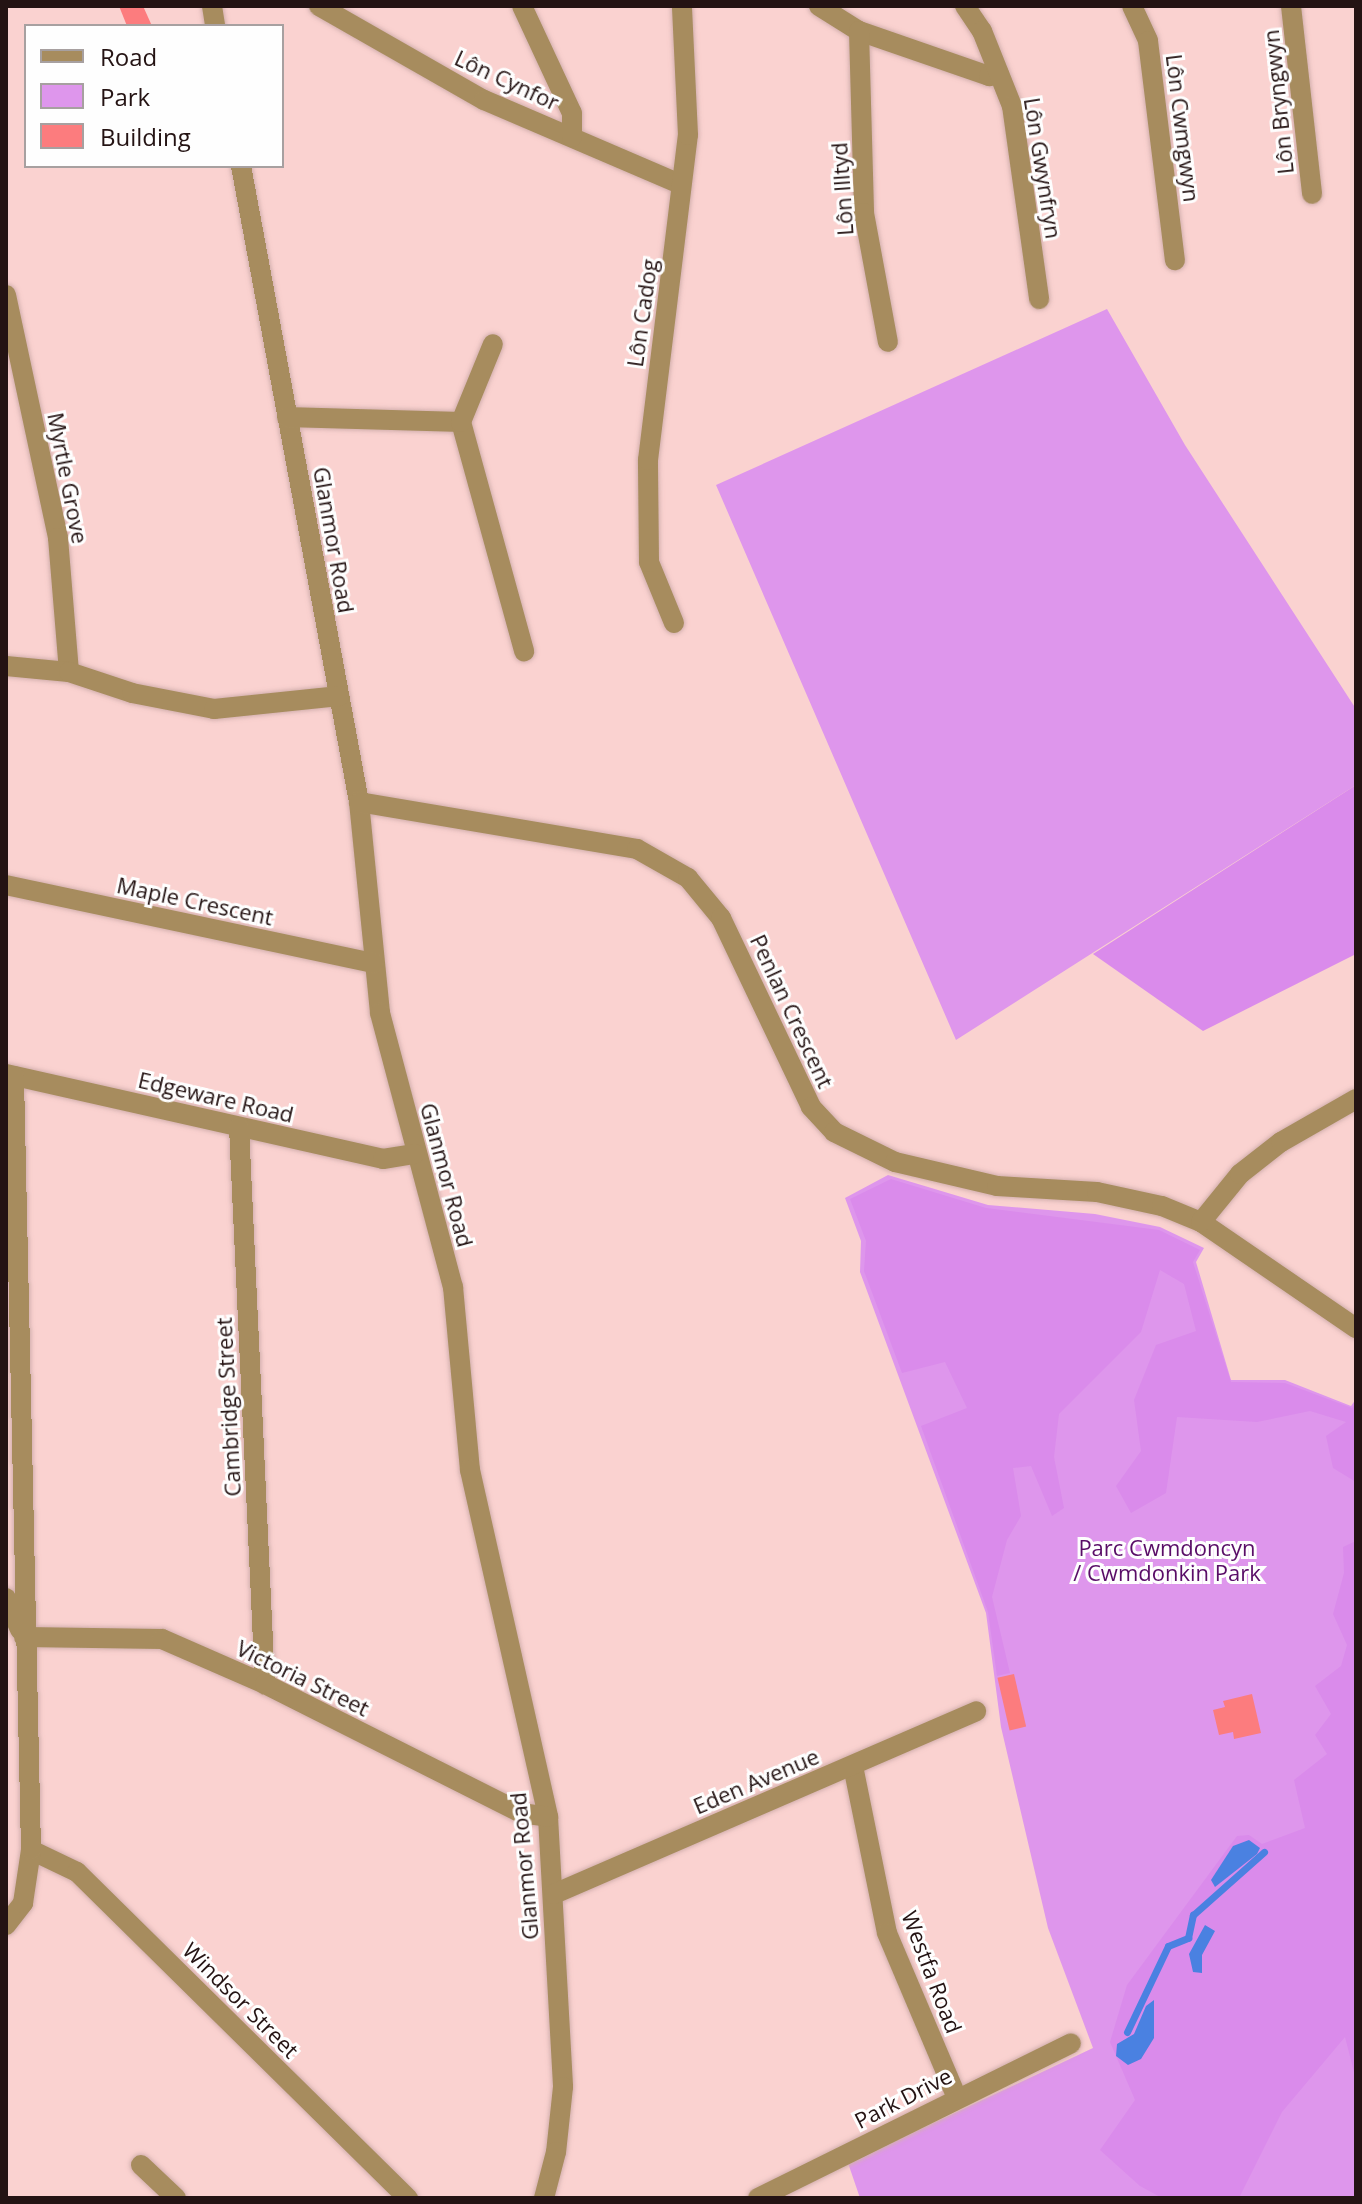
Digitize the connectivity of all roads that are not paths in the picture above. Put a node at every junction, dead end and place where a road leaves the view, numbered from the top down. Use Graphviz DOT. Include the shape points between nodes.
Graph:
graph roads {
  1 [pos="319,6"];
  2 [pos="522,6"];
  3 [pos="682,6"];
  4 [pos="819,6"];
  5 [pos="965,6"];
  6 [pos="1132,6"];
  7 [pos="1291,6"];
  8 [pos="859,31"];
  9 [pos="999,74"];
  10 [pos="572,137"];
  11 [pos="241,168"];
  12 [pos="680,184"];
  13 [pos="1312,194"];
  14 [pos="1175,260"];
  15 [pos="6,295"];
  16 [pos="1039,299"];
  17 [pos="888,342"];
  18 [pos="493,344"];
  19 [pos="287,417"];
  20 [pos="461,422"];
  21 [pos="674,623"];
  22 [pos="524,651"];
  23 [pos="6,666"];
  24 [pos="69,672"];
  25 [pos="339,696"];
  26 [pos="359,802"];
  27 [pos="6,885"];
  28 [pos="374,963"];
  29 [pos="10,1075"];
  30 [pos="1356,1099"];
  31 [pos="239,1127"];
  32 [pos="415,1154"];
  33 [pos="1201,1222"];
  34 [pos="1356,1328"];
  35 [pos="13,1350"];
  36 [pos="6,1598"];
  37 [pos="24,1637"];
  38 [pos="265,1684"];
  39 [pos="976,1711"];
  40 [pos="853,1766"];
  41 [pos="548,1817"];
  42 [pos="31,1850"];
  43 [pos="554,1894"];
  44 [pos="6,1925"];
  45 [pos="1071,2043"];
  46 [pos="957,2098"];
  47 [pos="141,2165"];
  48 [pos="176,2198"];
  49 [pos="408,2198"];
  50 [pos="544,2198"];
  51 [pos="758,2198"];
  1 -- 10 [label="street, Lôn Cynfor" via="484,100"];
  2 -- 10 [label="street" via="572,113"];
  3 -- 12 [label="street, Lôn Cadog" via="688,135"];
  4 -- 8 [label="street"];
  5 -- 9 [label="street, Lôn Gwynfryn"];
  6 -- 14 [label="street, Lôn Cwmgwyn" via="1148,41"];
  7 -- 13 [label="street, Lôn Bryngwyn"];
  8 -- 9 [label="street" via="989,76"];
  8 -- 17 [label="street, Lôn Illtyd" via="864,213"];
  9 -- 16 [label="street, Lôn Gwynfryn" via="1012,106"];
  10 -- 12 [label="street, Lôn Cynfor"];
  11 -- 19 [label="street, Glanmor Road"];
  12 -- 21 [label="street, Lôn Cadog" via="648,460 649,562"];
  15 -- 24 [label="street, Myrtle Grove" via="58,538"];
  18 -- 20 [label="street"];
  19 -- 20 [label="street"];
  19 -- 25 [label="street, Glanmor Road"];
  20 -- 22 [label="street"];
  23 -- 24 [label="street"];
  24 -- 25 [label="street" via="132,693 214,709"];
  25 -- 26 [label="street, Glanmor Road"];
  26 -- 28 [label="street, Glanmor Road"];
  26 -- 33 [label="street, Penlan Crescent" via="637,849 688,878 721,918 811,1107 834,1132 895,1162 997,1186 1097,1192 1162,1206"];
  27 -- 28 [label="street, Maple Crescent"];
  28 -- 32 [label="street, Glanmor Road" via="380,1013"];
  29 -- 31 [label="street, Edgeware Road"];
  29 -- 35 [label="street"];
  30 -- 33 [label="street" via="1281,1142 1240,1174"];
  31 -- 32 [label="street, Edgeware Road" via="383,1159"];
  31 -- 38 [label="street, Cambridge Street"];
  32 -- 41 [label="street, Glanmor Road" via="453,1287 470,1470"];
  33 -- 34 [label="street, Penlan Crescent"];
  35 -- 37 [label="street"];
  36 -- 37 [label="street"];
  37 -- 38 [label="street, Victoria Street" via="162,1639"];
  37 -- 42 [label="street"];
  38 -- 41 [label="street, Victoria Street" via="521,1813"];
  39 -- 40 [label="street, Eden Avenue"];
  40 -- 43 [label="street, Eden Avenue"];
  40 -- 46 [label="street, Westfa Road" via="887,1933"];
  41 -- 43 [label="street, Glanmor Road"];
  42 -- 44 [label="street" via="23,1903"];
  42 -- 49 [label="street, Windsor Street" via="77,1872"];
  43 -- 50 [label="street, Glanmor Road" via="563,2087 556,2152"];
  45 -- 46 [label="street, Park Drive"];
  46 -- 51 [label="street, Park Drive"];
  47 -- 48 [label="street"];
}
